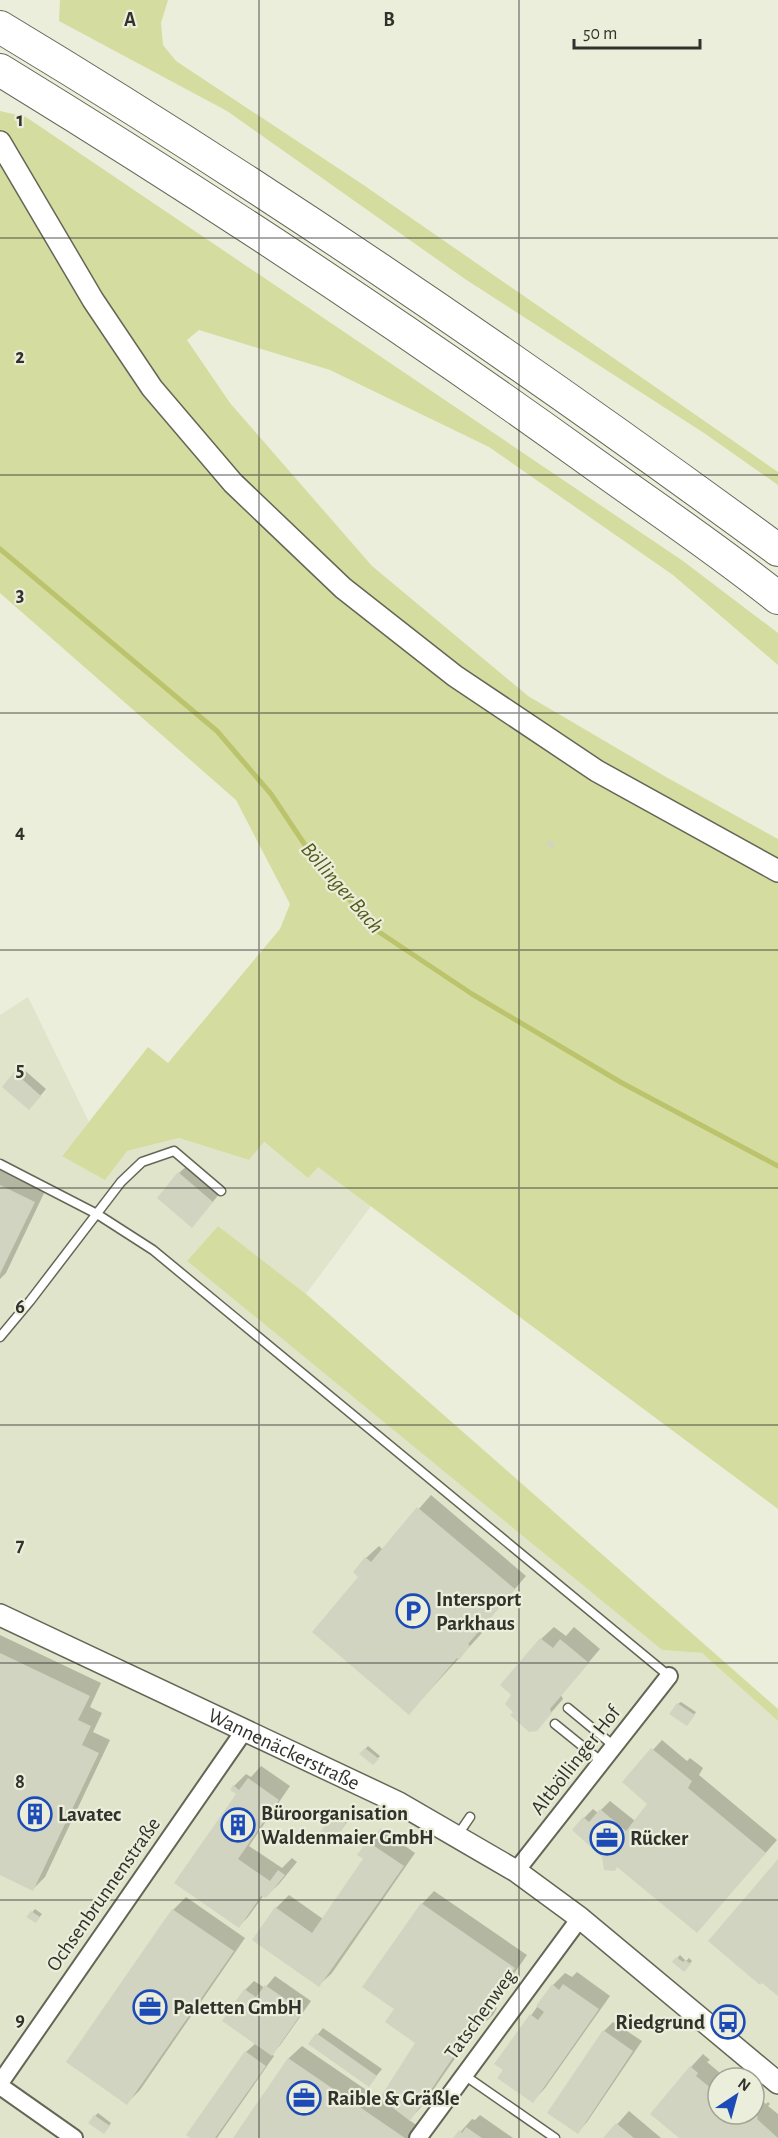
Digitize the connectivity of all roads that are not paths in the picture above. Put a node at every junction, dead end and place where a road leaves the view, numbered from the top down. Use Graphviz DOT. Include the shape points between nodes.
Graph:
graph roads {
  1 [pos="0,27"];
  2 [pos="0,70"];
  3 [pos="0,141"];
  4 [pos="778,550"];
  5 [pos="778,598"];
  6 [pos="778,871"];
  7 [pos="0,1164"];
  8 [pos="220,1191"];
  9 [pos="97,1214"];
  10 [pos="0,1337"];
  11 [pos="0,1615"];
  12 [pos="669,1676"];
  13 [pos="568,1708"];
  14 [pos="555,1724"];
  15 [pos="244,1731"];
  16 [pos="614,1746"];
  17 [pos="602,1762"];
  18 [pos="470,1817"];
  19 [pos="456,1836"];
  20 [pos="516,1871"];
  21 [pos="580,1918"];
  22 [pos="464,2075"];
  23 [pos="778,2083"];
  24 [pos="0,2085"];
  25 [pos="75,2138"];
  26 [pos="418,2138"];
  27 [pos="555,2138"];
  1 -- 4 [label="highway" via="245,180 460,323"];
  2 -- 5 [label="highway" via="438,354"];
  3 -- 6 [label="street" via="93,300 152,388 233,483 343,588 454,676 597,771"];
  7 -- 9 [label="lane"];
  8 -- 9 [label="lane" via="174,1152 142,1162"];
  9 -- 10 [label="lane"];
  9 -- 12 [label="lane" via="153,1250"];
  11 -- 15 [label="street, Wannenäckerstraße"];
  12 -- 16 [label="street, Altböllinger Hof"];
  13 -- 16 [label="lane"];
  14 -- 17 [label="lane"];
  15 -- 19 [label="street, Wannenäckerstraße" via="399,1803"];
  15 -- 24 [label="street, Ochsenbrunnenstraße"];
  16 -- 17 [label="street, Altböllinger Hof"];
  17 -- 20 [label="street, Altböllinger Hof"];
  18 -- 19 [label="lane"];
  19 -- 20 [label="street, Wannenäckerstraße"];
  20 -- 21 [label="street, Wannenäckerstraße"];
  21 -- 22 [label="street, Tatschenweg"];
  21 -- 23 [label="street, Wannenäckerstraße"];
  22 -- 26 [label="street, Tatschenweg"];
  22 -- 27 [label="lane"];
  24 -- 25 [label="street"];
}
